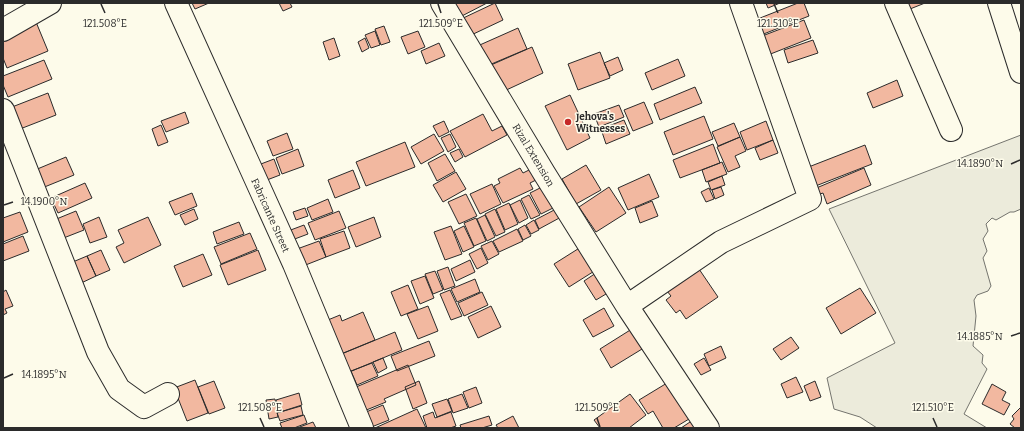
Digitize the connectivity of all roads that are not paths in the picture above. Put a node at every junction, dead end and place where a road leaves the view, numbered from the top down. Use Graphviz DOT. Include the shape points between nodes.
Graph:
graph roads {
  1 [pos="50,3"];
  2 [pos="176,3"];
  3 [pos="442,3"];
  4 [pos="742,3"];
  5 [pos="896,3"];
  6 [pos="999,3"];
  7 [pos="3,30"];
  8 [pos="1021,72"];
  9 [pos="3,110"];
  10 [pos="951,130"];
  11 [pos="627,306"];
  12 [pos="168,394"];
  13 [pos="362,428"];
  14 [pos="708,428"];
  1 -- 7 [label="street"];
  2 -- 13 [label="street, Fabricante Street" via="294,264"];
  3 -- 11 [label="street, Rizal Extension"];
  4 -- 11 [label="street" via="810,199 721,242"];
  5 -- 10 [label="street"];
  6 -- 8 [label="street"];
  9 -- 12 [label="street" via="98,352 112,377 119,389 144,407"];
  11 -- 14 [label="street, Rizal Extension"];
}
